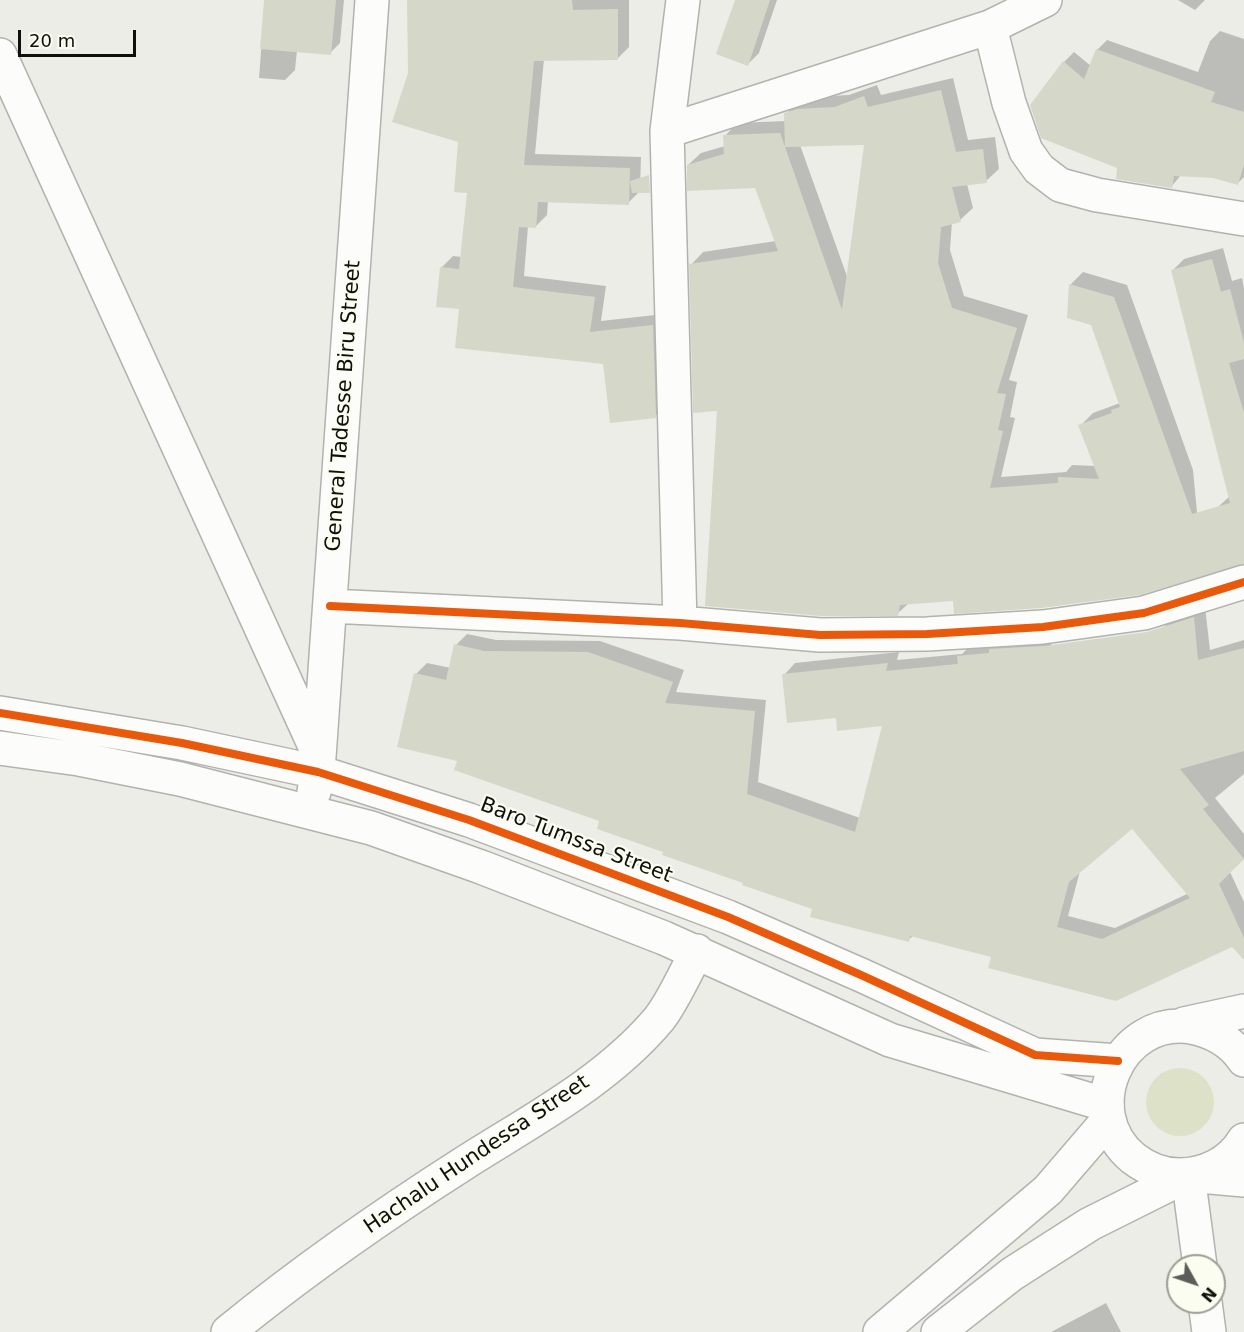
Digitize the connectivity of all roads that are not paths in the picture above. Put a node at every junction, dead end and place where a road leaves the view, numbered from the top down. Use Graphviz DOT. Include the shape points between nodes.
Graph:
graph roads {
  1 [pos="372,0"];
  2 [pos="683,0"];
  3 [pos="1045,0"];
  4 [pos="990,27"];
  5 [pos="0,55"];
  6 [pos="668,131"];
  7 [pos="1244,219"];
  8 [pos="1244,582"];
  9 [pos="330,606"];
  10 [pos="680,622"];
  11 [pos="0,713"];
  12 [pos="0,748"];
  13 [pos="319,764"];
  14 [pos="310,811"];
  15 [pos="697,951"];
  16 [pos="1244,1011"];
  17 [pos="1179,1025"];
  18 [pos="1244,1059"];
  19 [pos="1118,1061"];
  20 [pos="1108,1112"];
  21 [pos="1244,1140"];
  22 [pos="1188,1175"];
  23 [pos="1244,1180"];
  24 [pos="1198,1254"];
  25 [pos="1207,1314"];
  26 [pos="228,1332"];
  27 [pos="880,1332"];
  28 [pos="938,1332"];
  29 [pos="1209,1332"];
  1 -- 9 [label="main road, General Tadesse Biru Street"];
  2 -- 6 [label="main road"];
  3 -- 4 [label="main road"];
  4 -- 6 [label="main road"];
  4 -- 7 [label="main road" via="1009,103 1026,151 1039,169 1060,184 1097,195"];
  5 -- 13 [label="main road"];
  6 -- 10 [label="main road"];
  8 -- 10 [label="main road" via="1144,613 1043,627 820,635"];
  9 -- 10 [label="main road"];
  9 -- 13 [label="main road, General Tadesse Biru Street"];
  11 -- 13 [label="main road, Baro Tumssa Street"];
  12 -- 14 [label="main road" via="180,779"];
  13 -- 14 [label="main road, General Tadesse Biru Street"];
  13 -- 19 [label="main road, Baro Tumssa Street" via="728,917 1035,1055"];
  14 -- 15 [label="main road" via="482,867"];
  15 -- 20 [label="main road" via="890,1040"];
  15 -- 26 [label="main road, Hachalu Hundessa Street" via="660,1018 620,1058 566,1100 372,1224"];
  16 -- 17 [label="main road"];
  17 -- 18 [label="main road" via="1204,1029 1225,1040"];
  17 -- 19 [label="main road" via="1155,1031 1133,1044"];
  19 -- 20 [label="main road" via="1109,1082"];
  20 -- 22 [label="main road" via="1115,1136 1138,1162 1154,1171"];
  20 -- 27 [label="main road" via="1048,1190"];
  21 -- 22 [label="main road" via="1226,1160 1209,1170"];
  22 -- 23 [label="main road"];
  22 -- 24 [label="main road"];
  22 -- 28 [label="main road" via="1090,1224 1012,1274"];
  25 -- 29 [label="main road"];
}
